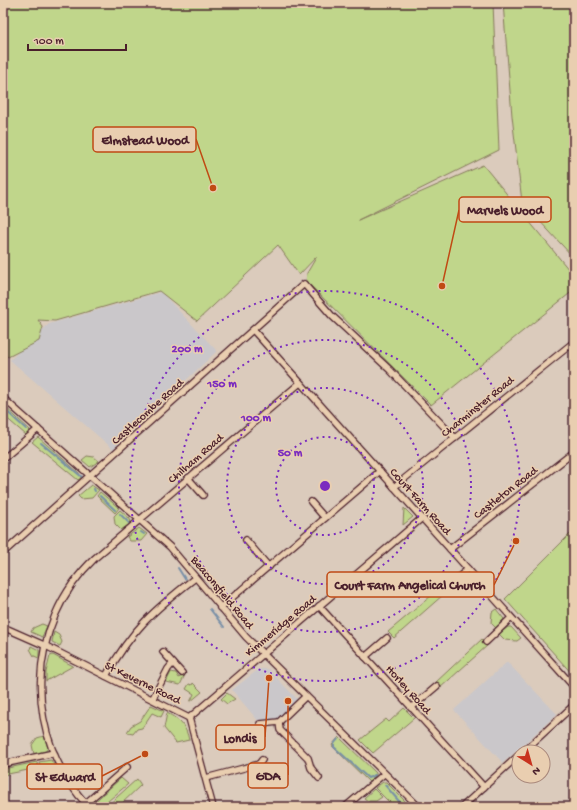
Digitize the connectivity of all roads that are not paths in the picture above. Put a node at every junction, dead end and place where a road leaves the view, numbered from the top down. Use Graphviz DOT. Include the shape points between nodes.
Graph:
graph roads {
  1 [pos="253,330"];
  2 [pos="574,342"];
  3 [pos="300,382"];
  4 [pos="3,398"];
  5 [pos="38,429"];
  6 [pos="455,438"];
  7 [pos="574,452"];
  8 [pos="3,460"];
  9 [pos="380,471"];
  10 [pos="91,476"];
  11 [pos="188,478"];
  12 [pos="394,488"];
  13 [pos="202,495"];
  14 [pos="311,502"];
  15 [pos="325,518"];
  16 [pos="422,518"];
  17 [pos="140,519"];
  18 [pos="246,540"];
  19 [pos="450,549"];
  20 [pos="3,553"];
  21 [pos="269,567"];
  22 [pos="468,569"];
  23 [pos="195,578"];
  24 [pos="441,592"];
  25 [pos="319,606"];
  26 [pos="220,608"];
  27 [pos="512,618"];
  28 [pos="3,626"];
  29 [pos="387,638"];
  30 [pos="486,642"];
  31 [pos="46,646"];
  32 [pos="163,652"];
  33 [pos="263,654"];
  34 [pos="365,658"];
  35 [pos="173,663"];
  36 [pos="182,673"];
  37 [pos="106,676"];
  38 [pos="437,686"];
  39 [pos="574,687"];
  40 [pos="306,696"];
  41 [pos="153,698"];
  42 [pos="574,705"];
  43 [pos="411,708"];
  44 [pos="189,718"];
  45 [pos="279,722"];
  46 [pos="260,724"];
  47 [pos="532,744"];
  48 [pos="54,754"];
  49 [pos="511,762"];
  50 [pos="3,764"];
  51 [pos="127,767"];
  52 [pos="384,774"];
  53 [pos="206,778"];
  54 [pos="318,778"];
  55 [pos="270,780"];
  56 [pos="484,787"];
  57 [pos="88,805"];
  58 [pos="213,807"];
  59 [pos="345,807"];
  60 [pos="420,807"];
  61 [pos="462,807"];
  1 -- 3 [label="street, Court Farm Road"];
  1 -- 6 [label="street, Castlecombe Road" via="304,284 332,316 390,370"];
  1 -- 10 [label="street, Castlecombe Road"];
  2 -- 6 [label="street, Charminster Road"];
  3 -- 9 [label="street, Court Farm Road"];
  3 -- 11 [label="street, Chilham Road"];
  4 -- 5 [label="street, Beaconsfield Road"];
  5 -- 8 [label="street"];
  5 -- 10 [label="street, Beaconsfield Road"];
  6 -- 12 [label="street, Charminster Road"];
  7 -- 19 [label="street, Castleton Road"];
  9 -- 12 [label="street, Court Farm Road"];
  9 -- 15 [label="street"];
  10 -- 17 [label="street, Beaconsfield Road"];
  10 -- 20 [label="street, Castlecombe Road"];
  11 -- 13 [label="street"];
  11 -- 17 [label="street, Chilham Road"];
  12 -- 16 [label="street, Court Farm Road"];
  14 -- 15 [label="street"];
  15 -- 21 [label="street"];
  16 -- 19 [label="street, Court Farm Road"];
  16 -- 25 [label="street, Kimmeridge Road"];
  17 -- 23 [label="street, Beaconsfield Road" via="170,547"];
  17 -- 31 [label="street, Chilham Road" via="95,558 80,575 59,609"];
  18 -- 21 [label="street"];
  19 -- 22 [label="street, Court Farm Road"];
  21 -- 26 [label="street"];
  22 -- 24 [label="street"];
  22 -- 27 [label="street, Court Farm Road"];
  23 -- 26 [label="street, Beaconsfield Road"];
  23 -- 37 [label="street" via="143,622"];
  25 -- 33 [label="street, Kimmeridge Road"];
  25 -- 34 [label="street, Horley Road"];
  26 -- 33 [label="street, Beaconsfield Road"];
  27 -- 30 [label="street"];
  27 -- 39 [label="street, Court Farm Road"];
  28 -- 31 [label="street, St Keverne Road"];
  29 -- 34 [label="street"];
  31 -- 37 [label="street, St Keverne Road"];
  31 -- 48 [label="street, Chilham Road" via="40,688 42,712"];
  32 -- 35 [label="street"];
  33 -- 40 [label="street, Beaconsfield Road"];
  33 -- 44 [label="street, Kimmeridge Road"];
  34 -- 43 [label="street, Horley Road"];
  35 -- 36 [label="street"];
  35 -- 41 [label="street"];
  37 -- 41 [label="street, St Keverne Road"];
  38 -- 43 [label="street"];
  40 -- 45 [label="street"];
  40 -- 52 [label="street, Beaconsfield Road"];
  41 -- 44 [label="street, St Keverne Road"];
  42 -- 47 [label="street"];
  43 -- 56 [label="street, Horley Road"];
  44 -- 53 [label="street, St Keverne Road"];
  45 -- 46 [label="street"];
  45 -- 54 [label="street" via="280,730 308,758 310,768"];
  48 -- 50 [label="street"];
  48 -- 57 [label="street, Chilham Road"];
  49 -- 56 [label="street"];
  51 -- 57 [label="street"];
  52 -- 59 [label="street"];
  52 -- 60 [label="street, Beaconsfield Road"];
  53 -- 55 [label="street" via="260,762"];
  53 -- 58 [label="street, St Keverne Road"];
  56 -- 61 [label="street"];
}
